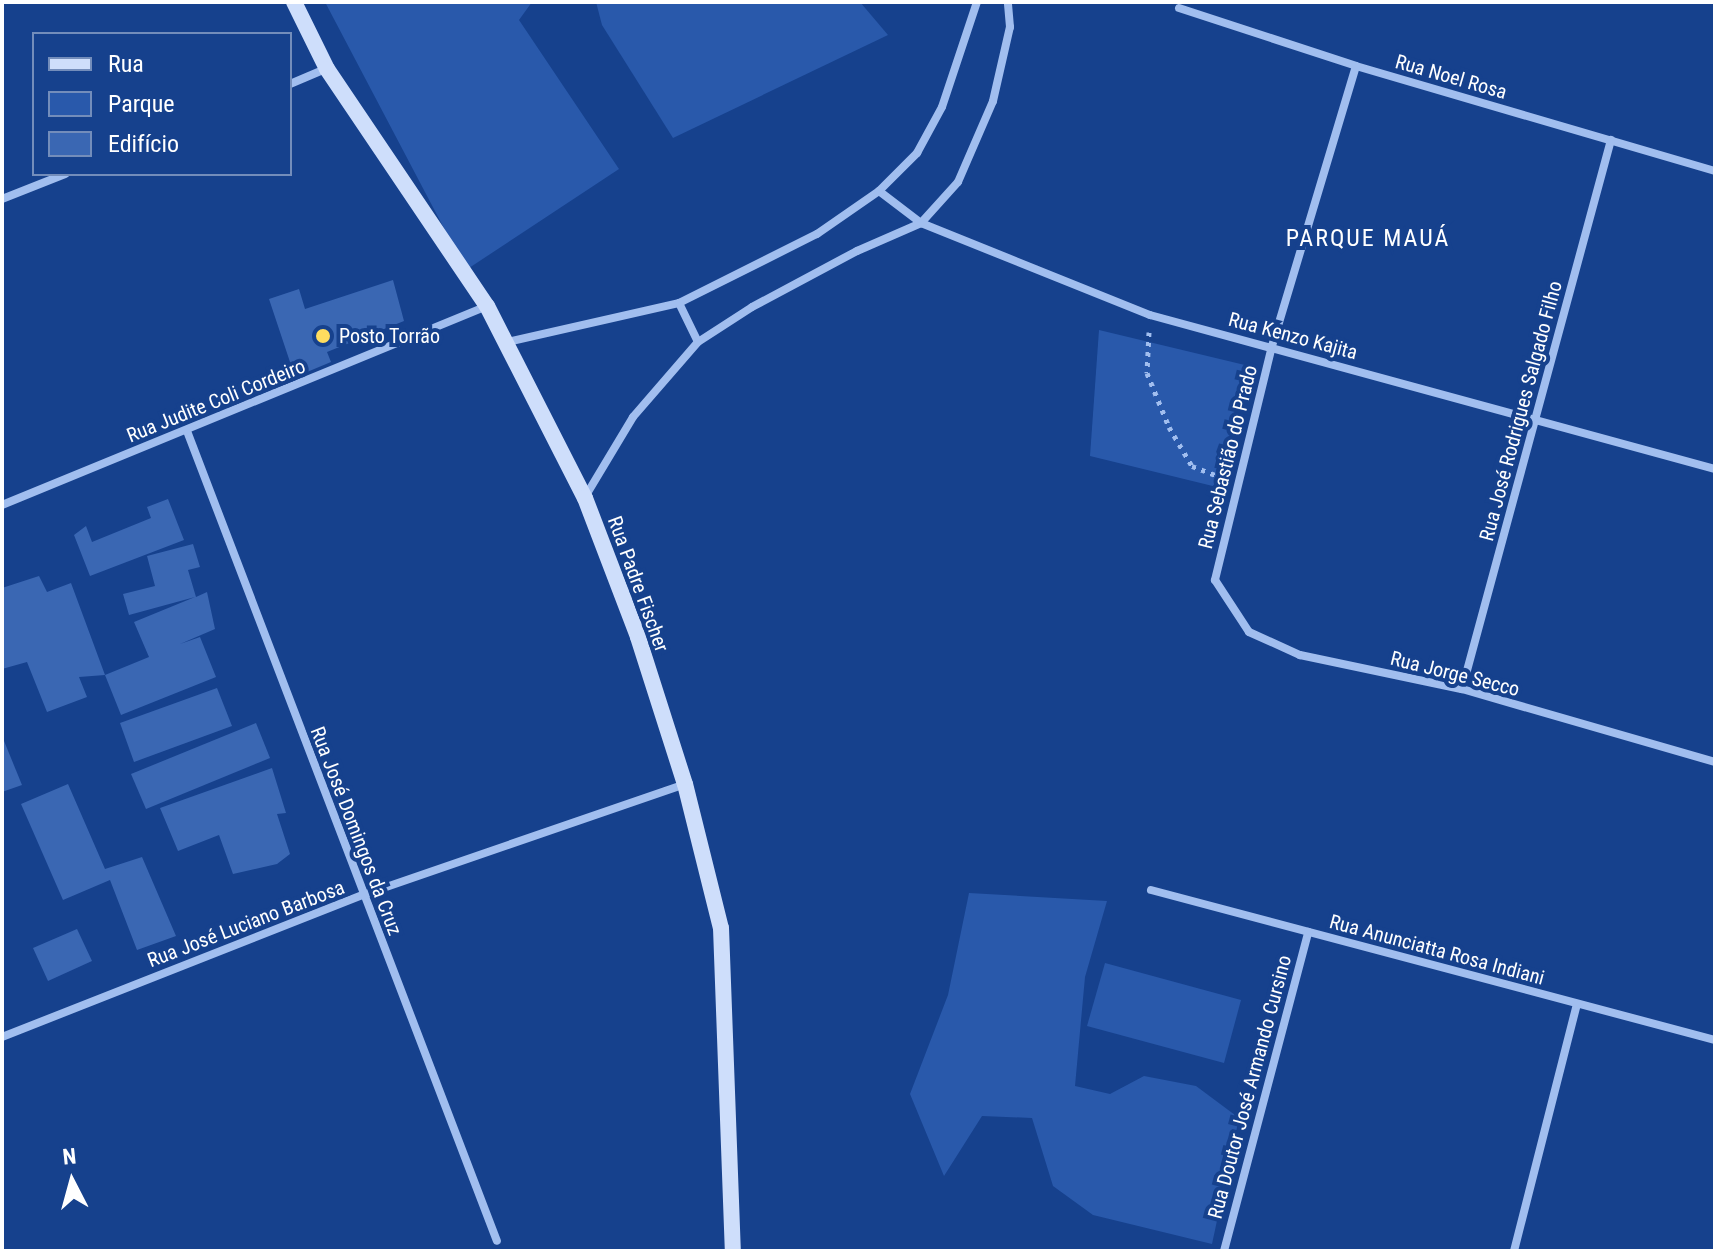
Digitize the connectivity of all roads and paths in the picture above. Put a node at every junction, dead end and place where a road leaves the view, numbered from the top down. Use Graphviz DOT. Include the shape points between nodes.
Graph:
graph roads {
  1 [pos="294,2"];
  2 [pos="977,2"];
  3 [pos="1008,2"];
  4 [pos="1179,8"];
  5 [pos="1356,66"];
  6 [pos="327,69"];
  7 [pos="292,83"];
  8 [pos="1611,140"];
  9 [pos="1715,171"];
  10 [pos="60,176"];
  11 [pos="879,191"];
  12 [pos="2,199"];
  13 [pos="921,223"];
  14 [pos="679,303"];
  15 [pos="487,306"];
  16 [pos="1150,315"];
  17 [pos="698,342"];
  18 [pos="503,343"];
  19 [pos="1272,346"];
  20 [pos="1535,418"];
  21 [pos="187,431"];
  22 [pos="1715,469"];
  23 [pos="1239,484"];
  24 [pos="585,498"];
  25 [pos="2,505"];
  26 [pos="1215,580"];
  27 [pos="1462,689"];
  28 [pos="1715,762"];
  29 [pos="685,784"];
  30 [pos="1151,890"];
  31 [pos="363,895"];
  32 [pos="1308,932"];
  33 [pos="1577,1004"];
  34 [pos="2,1037"];
  35 [pos="1715,1040"];
  36 [pos="497,1241"];
  37 [pos="733,1251"];
  38 [pos="1224,1251"];
  39 [pos="1514,1251"];
  1 -- 6 [label="main road, Rua Padre Fischer"];
  2 -- 11 [label="street" via="942,107 917,153"];
  3 -- 13 [label="street" via="1010,27 993,101 958,182"];
  4 -- 5 [label="street, Rua Noel Rosa"];
  5 -- 8 [label="street, Rua Noel Rosa"];
  5 -- 19 [label="street, Rua Sebastião do Prado"];
  6 -- 7 [label="street"];
  6 -- 15 [label="main road, Rua Padre Fischer"];
  8 -- 9 [label="street, Rua Noel Rosa"];
  8 -- 20 [label="street, Rua José Rodrigues Salgado Filho"];
  10 -- 12 [label="street"];
  11 -- 13 [label="street, Rua Kenzo Kajita"];
  11 -- 14 [label="street" via="817,234"];
  13 -- 16 [label="street, Rua Kenzo Kajita"];
  13 -- 17 [label="street" via="752,307"];
  14 -- 17 [label="street"];
  14 -- 18 [label="street"];
  15 -- 18 [label="main road, Rua Padre Fischer"];
  15 -- 21 [label="street, Rua Judite Coli Cordeiro"];
  16 -- 19 [label="street, Rua Kenzo Kajita"];
  16 -- 23 [label="path" via="1147,373 1169,427 1192,466"];
  17 -- 24 [label="street" via="633,417"];
  18 -- 24 [label="main road, Rua Padre Fischer"];
  19 -- 20 [label="street, Rua Kenzo Kajita"];
  19 -- 23 [label="street, Rua Sebastião do Prado"];
  20 -- 22 [label="street, Rua Kenzo Kajita"];
  20 -- 27 [label="street, Rua José Rodrigues Salgado Filho"];
  21 -- 25 [label="street, Rua Judite Coli Cordeiro"];
  21 -- 31 [label="street, Rua José Domingos da Cruz"];
  23 -- 26 [label="street, Rua Sebastião do Prado"];
  24 -- 29 [label="main road, Rua Padre Fischer" via="638,637"];
  26 -- 27 [label="street, Rua Jorge Secco" via="1249,632 1300,655"];
  27 -- 28 [label="street, Rua Jorge Secco"];
  29 -- 31 [label="street, Rua José Luciano Barbosa"];
  29 -- 37 [label="main road, Rua Padre Fischer" via="721,928"];
  30 -- 32 [label="street, Rua Anunciatta Rosa Indiani"];
  31 -- 34 [label="street, Rua José Luciano Barbosa"];
  31 -- 36 [label="street, Rua José Domingos da Cruz"];
  32 -- 33 [label="street, Rua Anunciatta Rosa Indiani"];
  32 -- 38 [label="street, Rua Doutor José Armando Cursino"];
  33 -- 35 [label="street, Rua Anunciatta Rosa Indiani"];
  33 -- 39 [label="street"];
}
